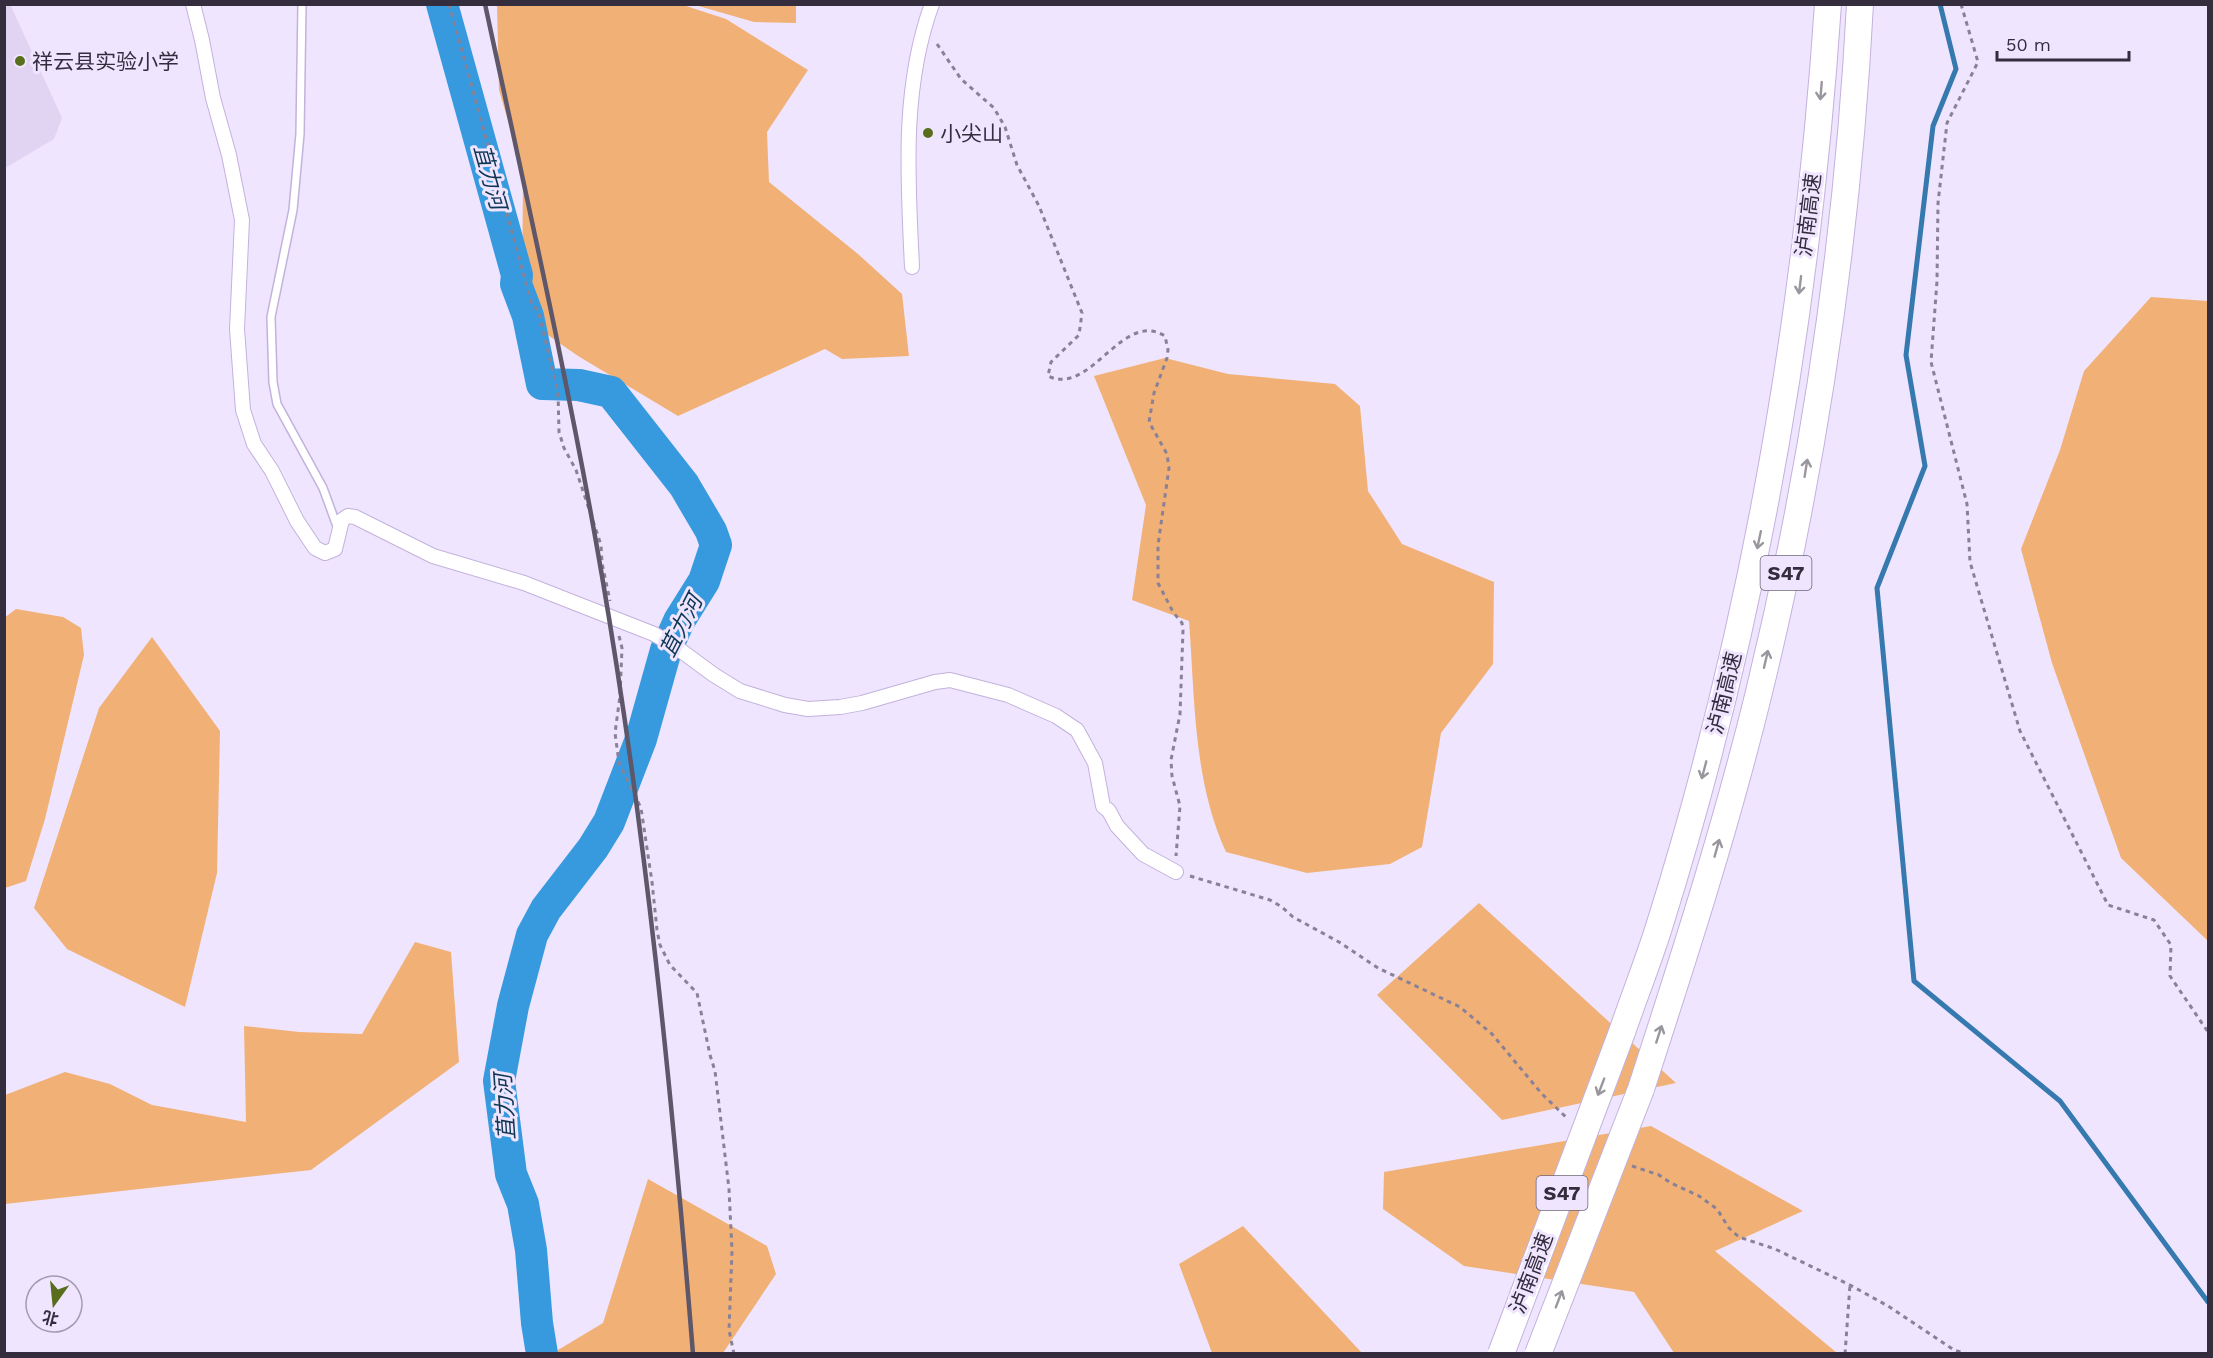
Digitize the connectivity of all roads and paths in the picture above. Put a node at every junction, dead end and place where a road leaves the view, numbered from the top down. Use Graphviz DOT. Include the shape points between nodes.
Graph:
graph roads {
  1 [pos="193,4"];
  2 [pos="302,4"];
  3 [pos="448,4"];
  4 [pos="1828,4"];
  5 [pos="1860,4"];
  6 [pos="1961,4"];
  7 [pos="930,11"];
  8 [pos="912,267"];
  9 [pos="340,534"];
  10 [pos="614,618"];
  11 [pos="1176,872"];
  12 [pos="2208,1032"];
  13 [pos="1850,1285"];
  14 [pos="734,1353"];
  15 [pos="1502,1353"];
  16 [pos="1538,1353"];
  17 [pos="1845,1353"];
  1 -- 9 [label="street" via="242,220 237,329 243,410 249,434 315,548 326,553 332,551"];
  2 -- 9 [label="lane" via="300,134 293,210 271,317 273,382 278,404 323,488"];
  3 -- 10 [label="path" via="532,305 538,310 558,392 557,424 601,545"];
  4 -- 15 [label="highway, 泸南高速 / S47, one-way, bridge" via="1796,322 1768,496 1725,690 1658,930"];
  16 -- 5 [label="highway, 泸南高速 / S47, one-way, bridge" via="1641,1089 1690,940 1760,687 1800,502 1828,327 1850,142"];
  6 -- 12 [label="path" via="1978,62 1947,123 1938,203 1931,362 1966,504 1970,562 2020,731 2066,823 2108,905 2154,920 2171,945 2170,976"];
  7 -- 8 [label="street" via="909,121"];
  7 -- 11 [label="path" via="931,34 961,79 994,108 1005,127 1017,165 1039,206 1082,314 1079,335 1051,362 1048,376 1062,381 1075,377 1138,334 1152,331 1165,336 1167,358 1154,393 1149,422 1167,454 1169,468 1158,545 1158,583 1183,630 1180,714 1171,760 1180,806"];
  9 -- 10 [label="street" via="344,517 355,517 433,556 524,583"];
  10 -- 11 [label="street" via="654,634 740,691 800,708 862,703 950,680 1008,695 1056,716 1081,736 1095,763 1103,806 1117,826 1143,854"];
  10 -- 14 [label="path" via="622,648 615,733 619,763 641,808 660,945 670,965 697,993 716,1071 729,1189 729,1330"];
  13 -- 17 [label="path"];
}
